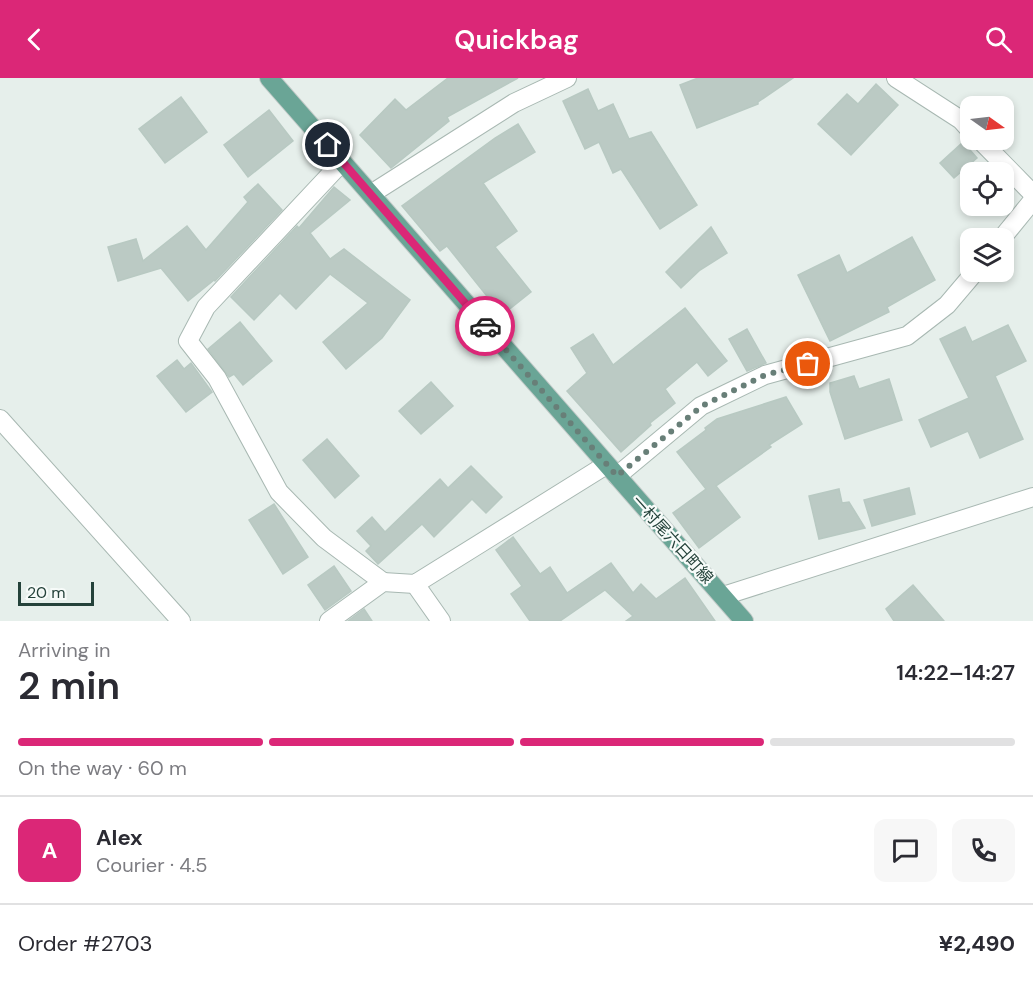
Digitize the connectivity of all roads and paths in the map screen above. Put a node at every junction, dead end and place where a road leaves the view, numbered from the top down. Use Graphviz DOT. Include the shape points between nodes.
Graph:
graph roads {
  1 [pos="269,78"];
  2 [pos="567,78"];
  3 [pos="896,78"];
  4 [pos="960,119"];
  5 [pos="990,150"];
  6 [pos="342,162"];
  7 [pos="371,194"];
  8 [pos="1033,194"];
  9 [pos="1033,200"];
  10 [pos="1010,228"];
  11 [pos="967,282"];
  12 [pos="0,418"];
  13 [pos="612,471"];
  14 [pos="1033,497"];
  15 [pos="383,582"];
  16 [pos="415,584"];
  17 [pos="723,596"];
  18 [pos="181,621"];
  19 [pos="329,621"];
  20 [pos="441,621"];
  21 [pos="744,621"];
  1 -- 6 [label="main road, 一村尾六日町線"];
  2 -- 7 [label="street" via="514,103"];
  3 -- 4 [label="street"];
  5 -- 8 [label="street"];
  6 -- 7 [label="main road, 一村尾六日町線"];
  6 -- 15 [label="street" via="206,307 188,341 217,378 279,492 324,538"];
  7 -- 13 [label="main road, 一村尾六日町線"];
  9 -- 10 [label="street"];
  11 -- 13 [label="street" via="947,305 907,336 765,375 702,406"];
  12 -- 18 [label="street"];
  13 -- 16 [label="street"];
  13 -- 17 [label="main road, 一村尾六日町線"];
  14 -- 17 [label="street"];
  15 -- 16 [label="street"];
  15 -- 19 [label="street"];
  16 -- 20 [label="street"];
  17 -- 21 [label="main road, 一村尾六日町線"];
}
